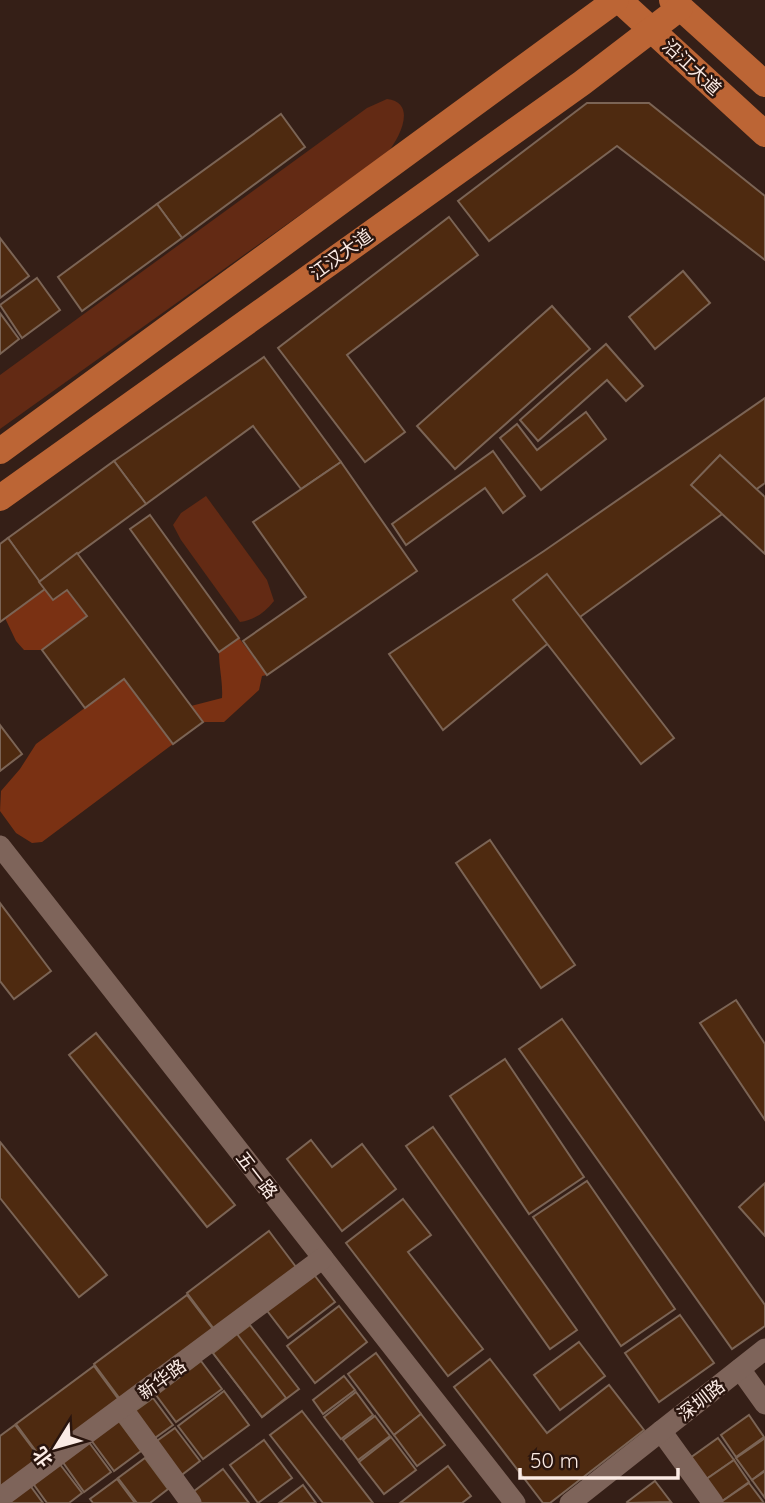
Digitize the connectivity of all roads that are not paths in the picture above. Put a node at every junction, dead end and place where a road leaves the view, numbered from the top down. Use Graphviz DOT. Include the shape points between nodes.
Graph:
graph roads {
  1 [pos="618,0"];
  2 [pos="676,4"];
  3 [pos="653,31"];
  4 [pos="765,84"];
  5 [pos="765,134"];
  6 [pos="0,452"];
  7 [pos="0,498"];
  8 [pos="0,846"];
  9 [pos="323,1258"];
  10 [pos="765,1349"];
  11 [pos="740,1369"];
  12 [pos="765,1404"];
  13 [pos="122,1408"];
  14 [pos="661,1431"];
  15 [pos="0,1498"];
  16 [pos="191,1503"];
  17 [pos="515,1503"];
  18 [pos="570,1503"];
  19 [pos="713,1503"];
  1 -- 3 [label="main road, 沿江大道"];
  1 -- 6 [label="main road"];
  2 -- 3 [label="main road, 江汉大道"];
  2 -- 4 [label="main road, 沿江大道"];
  3 -- 5 [label="main road, 沿江大道"];
  3 -- 7 [label="main road, 江汉大道"];
  8 -- 9 [label="street, 五一路"];
  9 -- 13 [label="street, 新华路"];
  9 -- 17 [label="street, 五一路"];
  10 -- 11 [label="street, 深圳路"];
  11 -- 12 [label="street"];
  11 -- 14 [label="street, 深圳路"];
  13 -- 15 [label="street, 新华路"];
  13 -- 16 [label="street"];
  14 -- 18 [label="street, 深圳路"];
  14 -- 19 [label="street"];
}
